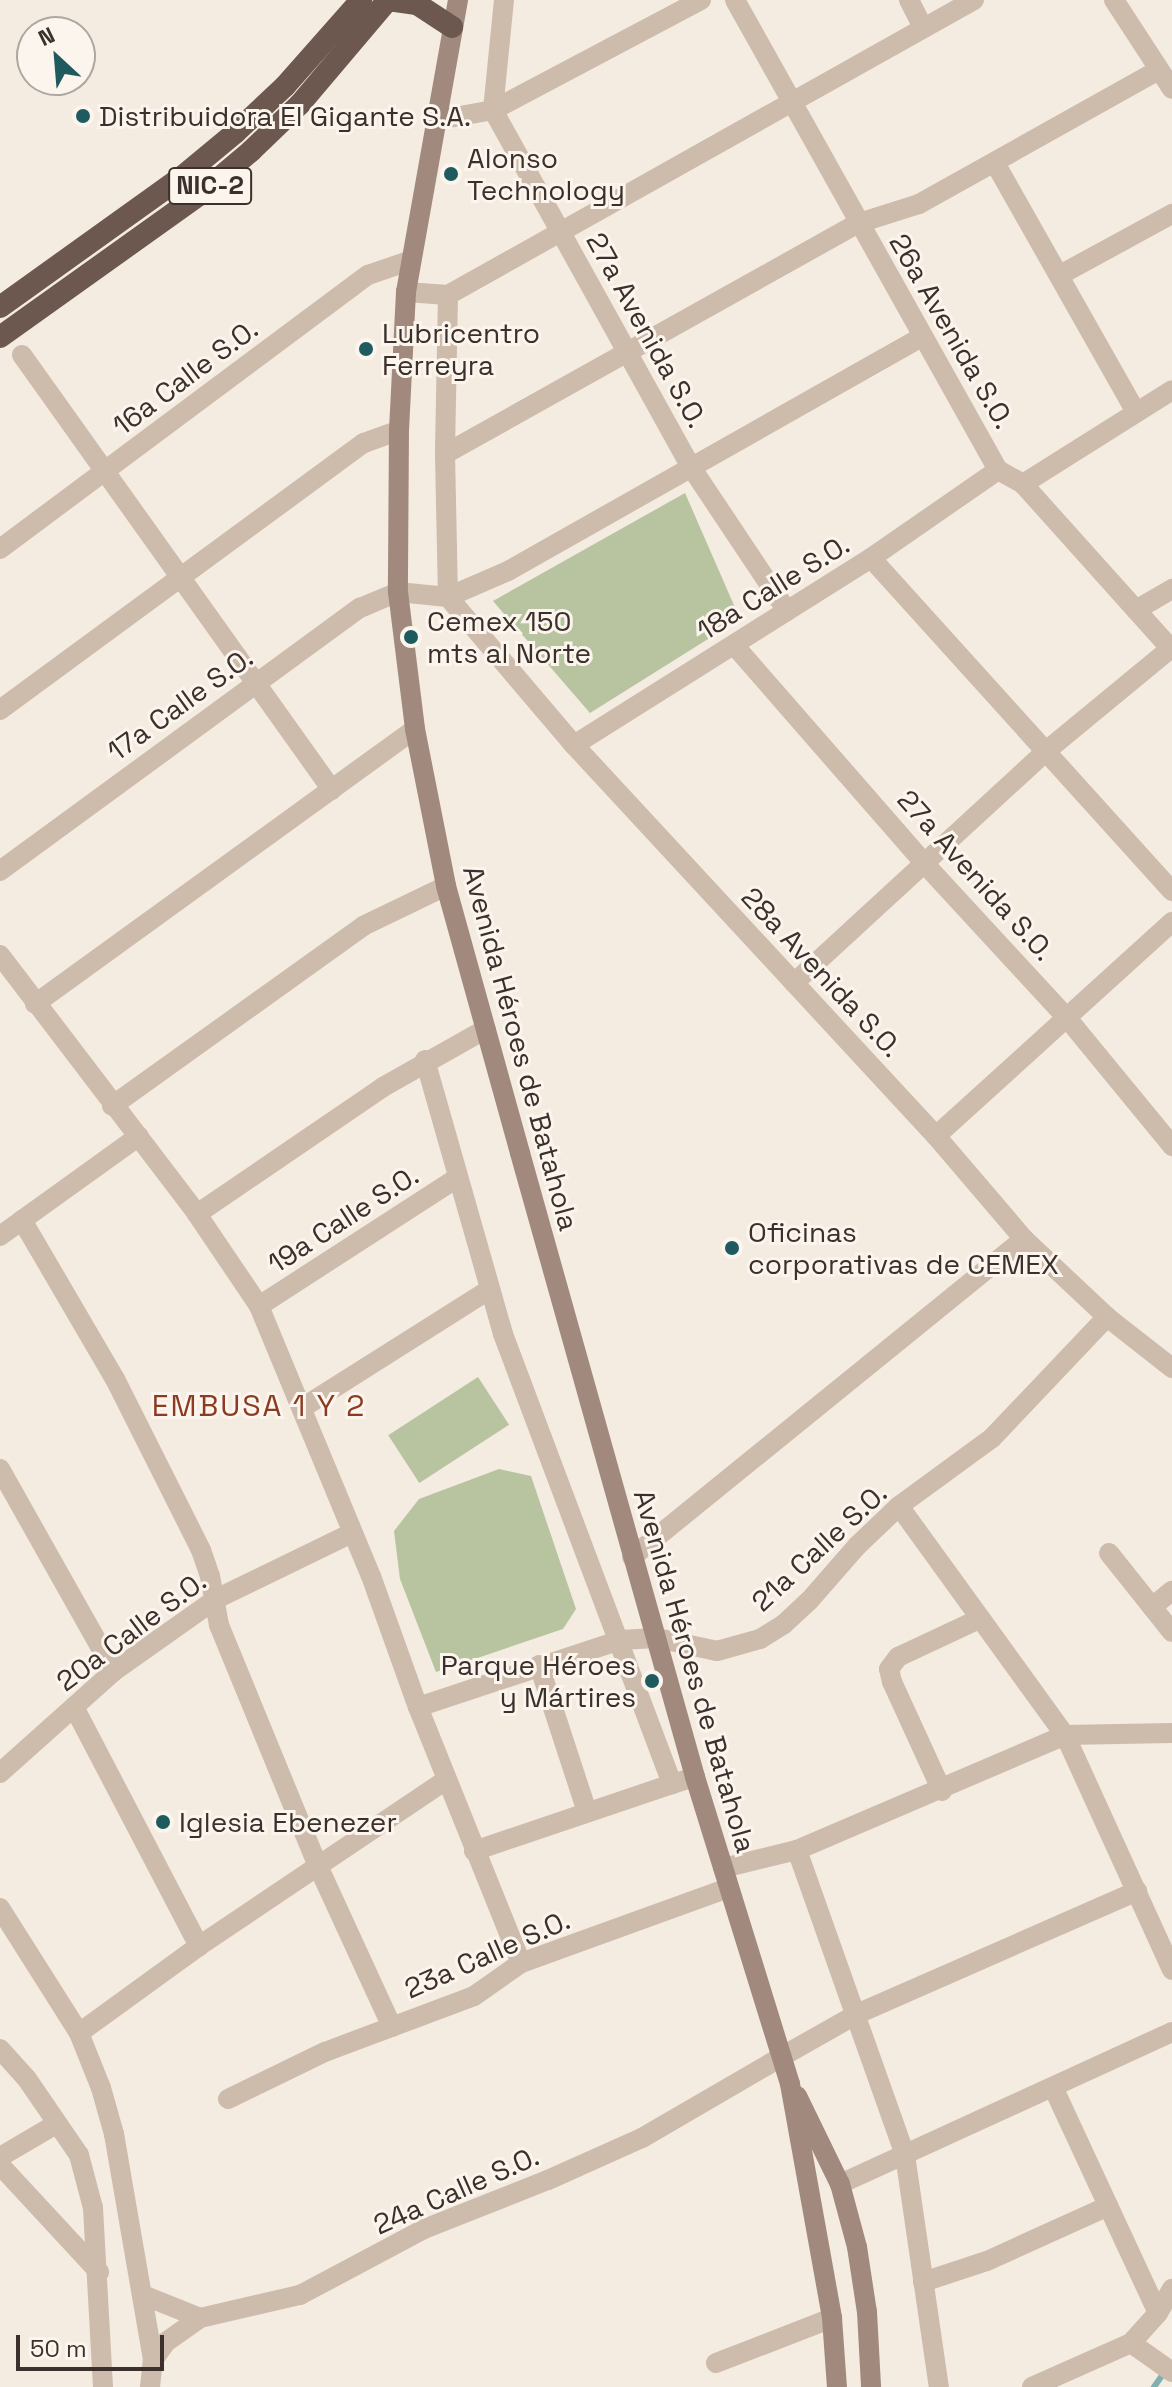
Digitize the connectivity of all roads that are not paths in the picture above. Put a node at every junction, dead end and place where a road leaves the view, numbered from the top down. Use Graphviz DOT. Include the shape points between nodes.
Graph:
graph roads {
  1 [pos="361,0"];
  2 [pos="388,0"];
  3 [pos="458,0"];
  4 [pos="504,0"];
  5 [pos="701,0"];
  6 [pos="735,0"];
  7 [pos="909,0"];
  8 [pos="974,0"];
  9 [pos="1114,0"];
  10 [pos="452,27"];
  11 [pos="923,27"];
  12 [pos="1159,70"];
  13 [pos="1172,89"];
  14 [pos="793,102"];
  15 [pos="493,110"];
  16 [pos="438,120"];
  17 [pos="995,163"];
  18 [pos="1172,214"];
  19 [pos="859,223"];
  20 [pos="561,234"];
  21 [pos="409,261"];
  22 [pos="1060,275"];
  23 [pos="406,292"];
  24 [pos="448,295"];
  25 [pos="1,305"];
  26 [pos="8,332"];
  27 [pos="921,337"];
  28 [pos="629,352"];
  29 [pos="22,355"];
  30 [pos="1171,391"];
  31 [pos="1136,412"];
  32 [pos="399,430"];
  33 [pos="445,454"];
  34 [pos="691,467"];
  35 [pos="998,470"];
  36 [pos="107,472"];
  37 [pos="1023,484"];
  38 [pos="0,549"];
  39 [pos="871,558"];
  40 [pos="181,577"];
  41 [pos="1172,589"];
  42 [pos="398,592"];
  43 [pos="448,597"];
  44 [pos="1136,610"];
  45 [pos="787,611"];
  46 [pos="734,645"];
  47 [pos="1171,650"];
  48 [pos="253,684"];
  49 [pos="0,710"];
  50 [pos="415,729"];
  51 [pos="574,745"];
  52 [pos="1045,752"];
  53 [pos="332,790"];
  54 [pos="923,862"];
  55 [pos="0,871"];
  56 [pos="446,886"];
  57 [pos="1172,891"];
  58 [pos="1172,922"];
  59 [pos="0,955"];
  60 [pos="794,983"];
  61 [pos="35,1004"];
  62 [pos="1067,1018"];
  63 [pos="486,1029"];
  64 [pos="425,1060"];
  65 [pos="112,1106"];
  66 [pos="139,1136"];
  67 [pos="936,1136"];
  68 [pos="1172,1146"];
  69 [pos="457,1178"];
  70 [pos="197,1214"];
  71 [pos="22,1220"];
  72 [pos="0,1236"];
  73 [pos="1024,1239"];
  74 [pos="490,1289"];
  75 [pos="259,1306"];
  76 [pos="1107,1317"];
  77 [pos="1172,1368"];
  78 [pos="302,1408"];
  79 [pos="0,1469"];
  80 [pos="899,1506"];
  81 [pos="352,1533"];
  82 [pos="1109,1553"];
  83 [pos="632,1557"];
  84 [pos="1172,1591"];
  85 [pos="216,1599"];
  86 [pos="1152,1607"];
  87 [pos="979,1619"];
  88 [pos="1172,1632"];
  89 [pos="657,1638"];
  90 [pos="620,1640"];
  91 [pos="539,1665"];
  92 [pos="114,1671"];
  93 [pos="74,1707"];
  94 [pos="418,1707"];
  95 [pos="1172,1733"];
  96 [pos="1065,1735"];
  97 [pos="2,1765"];
  98 [pos="695,1777"];
  99 [pos="446,1780"];
  100 [pos="672,1784"];
  101 [pos="942,1791"];
  102 [pos="587,1812"];
  103 [pos="797,1850"];
  104 [pos="474,1851"];
  105 [pos="318,1866"];
  106 [pos="725,1878"];
  107 [pos="1137,1891"];
  108 [pos="0,1908"];
  109 [pos="199,1946"];
  110 [pos="521,1963"];
  111 [pos="1172,1970"];
  112 [pos="857,2014"];
  113 [pos="392,2027"];
  114 [pos="1172,2032"];
  115 [pos="79,2033"];
  116 [pos="0,2049"];
  117 [pos="781,2057"];
  118 [pos="790,2084"];
  119 [pos="1053,2087"];
  120 [pos="228,2099"];
  121 [pos="56,2124"];
  122 [pos="905,2155"];
  123 [pos="0,2157"];
  124 [pos="0,2165"];
  125 [pos="840,2184"];
  126 [pos="1108,2206"];
  127 [pos="99,2272"];
  128 [pos="923,2282"];
  129 [pos="1172,2289"];
  130 [pos="143,2295"];
  131 [pos="1158,2313"];
  132 [pos="200,2318"];
  133 [pos="832,2318"];
  134 [pos="1131,2343"];
  135 [pos="153,2360"];
  136 [pos="716,2363"];
  137 [pos="1166,2368"];
  138 [pos="103,2387"];
  139 [pos="150,2387"];
  140 [pos="837,2387"];
  141 [pos="871,2387"];
  142 [pos="939,2387"];
  143 [pos="1032,2387"];
  1 -- 25 [label="highway, NIC-2" via="235,133"];
  2 -- 10 [label="highway" via="417,4"];
  2 -- 26 [label="highway, NIC-2" via="319,83 251,151 199,195"];
  3 -- 10 [label="main road, Avenida Héroes de Batahola"];
  4 -- 15 [label="street"];
  5 -- 15 [label="street"];
  6 -- 14 [label="street, 26a Avenida S.O."];
  7 -- 11 [label="street"];
  8 -- 11 [label="street"];
  9 -- 12 [label="street"];
  10 -- 16 [label="main road, Avenida Héroes de Batahola"];
  11 -- 14 [label="street"];
  12 -- 13 [label="street"];
  12 -- 17 [label="street"];
  14 -- 19 [label="street, 26a Avenida S.O."];
  14 -- 20 [label="street"];
  15 -- 16 [label="street"];
  15 -- 20 [label="street, 27a Avenida S.O."];
  16 -- 21 [label="main road, Avenida Héroes de Batahola"];
  17 -- 19 [label="street" via="919,204"];
  17 -- 22 [label="street"];
  18 -- 22 [label="street"];
  19 -- 27 [label="street, 26a Avenida S.O."];
  19 -- 28 [label="street"];
  20 -- 24 [label="street"];
  20 -- 28 [label="street, 27a Avenida S.O."];
  21 -- 23 [label="main road, Avenida Héroes de Batahola"];
  21 -- 36 [label="street, 16a Calle S.O." via="368,275"];
  22 -- 31 [label="street"];
  23 -- 24 [label="street"];
  23 -- 32 [label="main road, Avenida Héroes de Batahola"];
  24 -- 33 [label="street"];
  25 -- 26 [label="street"];
  27 -- 34 [label="street"];
  27 -- 35 [label="street, 26a Avenida S.O."];
  28 -- 33 [label="street"];
  28 -- 34 [label="street, 27a Avenida S.O."];
  29 -- 36 [label="street"];
  30 -- 31 [label="street"];
  31 -- 37 [label="street"];
  32 -- 40 [label="street" via="364,443"];
  32 -- 42 [label="main road, Avenida Héroes de Batahola"];
  33 -- 43 [label="street"];
  34 -- 43 [label="street" via="508,571"];
  34 -- 45 [label="street, 27a Avenida S.O."];
  35 -- 37 [label="street, 26a Avenida S.O."];
  35 -- 39 [label="street, 18a Calle S.O."];
  36 -- 38 [label="street, 16a Calle S.O."];
  36 -- 40 [label="street"];
  37 -- 44 [label="street, 26a Avenida S.O."];
  39 -- 45 [label="street, 18a Calle S.O."];
  39 -- 52 [label="street"];
  40 -- 48 [label="street"];
  40 -- 49 [label="street"];
  41 -- 44 [label="street"];
  42 -- 43 [label="street"];
  42 -- 48 [label="street, 17a Calle S.O." via="360,608"];
  42 -- 50 [label="main road, Avenida Héroes de Batahola"];
  43 -- 51 [label="street, 28a Avenida S.O."];
  44 -- 47 [label="street, 26a Avenida S.O."];
  45 -- 46 [label="street, 18a Calle S.O."];
  46 -- 51 [label="street, 18a Calle S.O."];
  46 -- 54 [label="street, 27a Avenida S.O."];
  47 -- 52 [label="street"];
  48 -- 53 [label="street"];
  48 -- 55 [label="street, 17a Calle S.O."];
  50 -- 53 [label="street"];
  50 -- 56 [label="main road, Avenida Héroes de Batahola"];
  51 -- 60 [label="street, 28a Avenida S.O."];
  52 -- 54 [label="street"];
  52 -- 57 [label="street"];
  53 -- 61 [label="street"];
  54 -- 60 [label="street"];
  54 -- 62 [label="street, 27a Avenida S.O."];
  56 -- 63 [label="main road, Avenida Héroes de Batahola"];
  56 -- 65 [label="street" via="363,926"];
  58 -- 62 [label="street"];
  59 -- 61 [label="street"];
  60 -- 67 [label="street, 28a Avenida S.O."];
  61 -- 65 [label="street"];
  62 -- 67 [label="street"];
  62 -- 68 [label="street, 27a Avenida S.O."];
  63 -- 64 [label="street"];
  63 -- 83 [label="main road, Avenida Héroes de Batahola"];
  64 -- 69 [label="street"];
  64 -- 70 [label="street"];
  65 -- 66 [label="street"];
  66 -- 70 [label="street"];
  66 -- 71 [label="street"];
  67 -- 73 [label="street, 28a Avenida S.O."];
  69 -- 74 [label="street"];
  69 -- 75 [label="street, 19a Calle S.O."];
  70 -- 75 [label="street"];
  71 -- 72 [label="street"];
  71 -- 85 [label="street" via="115,1379 201,1550"];
  73 -- 76 [label="street, 28a Avenida S.O."];
  73 -- 83 [label="street"];
  74 -- 78 [label="street"];
  74 -- 90 [label="street"];
  75 -- 78 [label="street"];
  76 -- 77 [label="street, 28a Avenida S.O."];
  76 -- 80 [label="street, 21a Calle S.O." via="992,1438"];
  78 -- 81 [label="street"];
  79 -- 92 [label="street"];
  80 -- 87 [label="street"];
  80 -- 89 [label="street, 21a Calle S.O." via="809,1601 760,1639 717,1651"];
  81 -- 85 [label="street, 20a Calle S.O."];
  81 -- 94 [label="street"];
  82 -- 86 [label="street"];
  83 -- 89 [label="main road, Avenida Héroes de Batahola"];
  84 -- 86 [label="street"];
  85 -- 92 [label="street, 20a Calle S.O."];
  85 -- 105 [label="street" via="219,1625"];
  86 -- 88 [label="street"];
  87 -- 96 [label="street"];
  87 -- 101 [label="street" via="898,1657 889,1669"];
  89 -- 90 [label="street, 21a Calle S.O."];
  89 -- 98 [label="main road, Avenida Héroes de Batahola"];
  90 -- 91 [label="street, 21a Calle S.O."];
  90 -- 100 [label="street"];
  91 -- 94 [label="street, 21a Calle S.O."];
  91 -- 102 [label="street"];
  92 -- 93 [label="street, 20a Calle S.O."];
  93 -- 97 [label="street, 20a Calle S.O."];
  93 -- 109 [label="street"];
  94 -- 99 [label="street"];
  95 -- 96 [label="street, 23a Calle S.O."];
  96 -- 101 [label="street, 23a Calle S.O."];
  96 -- 107 [label="street"];
  98 -- 100 [label="street"];
  98 -- 106 [label="main road, Avenida Héroes de Batahola"];
  99 -- 104 [label="street"];
  99 -- 105 [label="street"];
  100 -- 102 [label="street"];
  101 -- 103 [label="street, 23a Calle S.O."];
  102 -- 104 [label="street"];
  103 -- 106 [label="street, 23a Calle S.O."];
  103 -- 112 [label="street"];
  104 -- 110 [label="street"];
  105 -- 109 [label="street"];
  105 -- 113 [label="street"];
  106 -- 110 [label="street, 23a Calle S.O."];
  106 -- 117 [label="main road, Avenida Héroes de Batahola"];
  107 -- 111 [label="street"];
  107 -- 112 [label="street, 24a Calle S.O."];
  108 -- 115 [label="street"];
  109 -- 115 [label="street"];
  110 -- 113 [label="street, 23a Calle S.O." via="474,1996"];
  112 -- 117 [label="street, 24a Calle S.O."];
  112 -- 122 [label="street"];
  113 -- 120 [label="street, 23a Calle S.O." via="325,2052"];
  114 -- 119 [label="street"];
  115 -- 130 [label="street" via="114,2134"];
  116 -- 121 [label="street"];
  117 -- 118 [label="main road, Avenida Héroes de Batahola"];
  117 -- 132 [label="street, 24a Calle S.O." via="642,2138 424,2229 300,2295"];
  118 -- 125 [label="main road, Avenida Héroes de Batahola"];
  118 -- 133 [label="main road, Avenida Héroes de Batahola"];
  119 -- 122 [label="street"];
  119 -- 126 [label="street"];
  121 -- 123 [label="street"];
  121 -- 127 [label="street" via="79,2155 93,2208"];
  122 -- 125 [label="street"];
  122 -- 128 [label="street"];
  124 -- 127 [label="street"];
  125 -- 141 [label="main road, Avenida Héroes de Batahola" via="867,2312"];
  126 -- 128 [label="street" via="987,2261"];
  126 -- 131 [label="street"];
  127 -- 138 [label="street"];
  128 -- 142 [label="street"];
  129 -- 131 [label="street"];
  130 -- 132 [label="street"];
  130 -- 135 [label="street"];
  131 -- 134 [label="street"];
  132 -- 135 [label="street, 24a Calle S.O." via="173,2336"];
  133 -- 136 [label="street"];
  133 -- 140 [label="main road, Avenida Héroes de Batahola"];
  134 -- 137 [label="street"];
  134 -- 143 [label="street"];
  135 -- 139 [label="street"];
}
